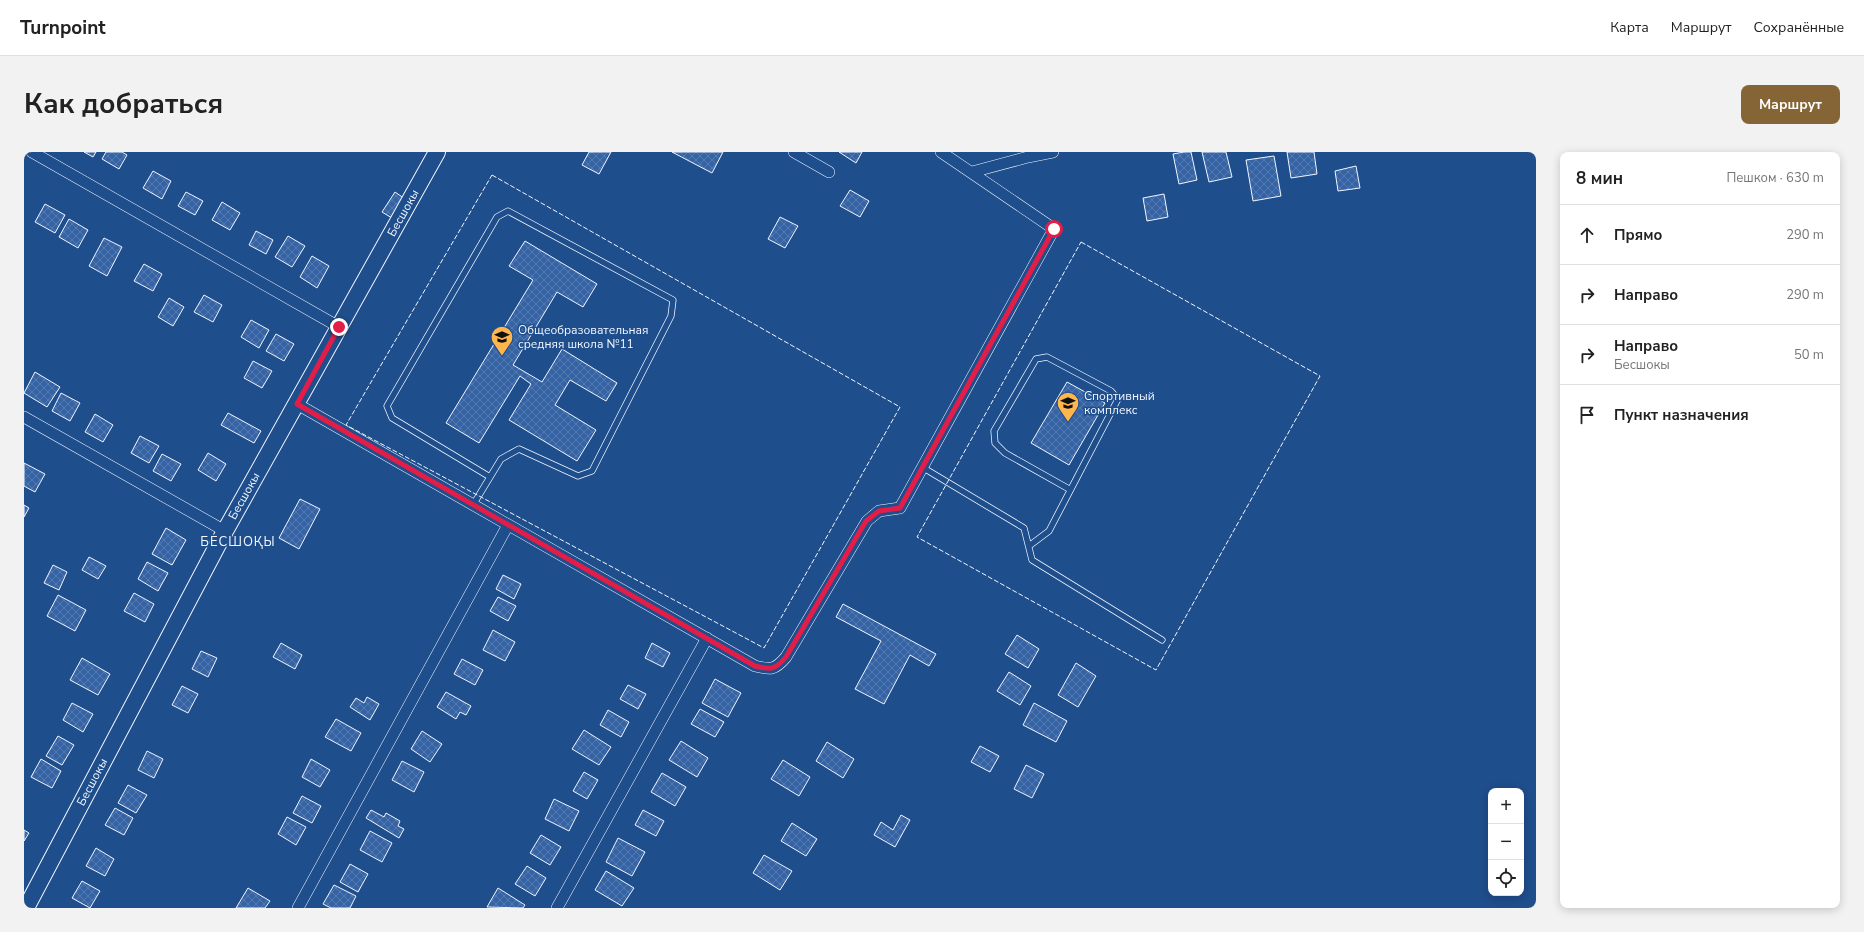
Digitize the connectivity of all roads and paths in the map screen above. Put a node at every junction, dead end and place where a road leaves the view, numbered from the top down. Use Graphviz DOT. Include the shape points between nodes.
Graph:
graph roads {
  1 [pos="32,152"];
  2 [pos="437,152"];
  3 [pos="794,152"];
  4 [pos="941,152"];
  5 [pos="1053,152"];
  6 [pos="829,172"];
  7 [pos="972,172"];
  8 [pos="339,327"];
  9 [pos="297,404"];
  10 [pos="24,417"];
  11 [pos="922,467"];
  12 [pos="490,477"];
  13 [pos="1069,489"];
  14 [pos="473,505"];
  15 [pos="508,525"];
  16 [pos="225,531"];
  17 [pos="1029,546"];
  18 [pos="707,638"];
  19 [pos="1162,640"];
  20 [pos="26,908"];
  21 [pos="298,908"];
  22 [pos="558,908"];
  1 -- 8 [label="street"];
  2 -- 8 [label="street, Бесшокы"];
  3 -- 6 [label="street"];
  4 -- 7 [label="street"];
  5 -- 7 [label="street" via="1028,156"];
  7 -- 11 [label="street" via="1054,229"];
  8 -- 9 [label="street, Бесшокы"];
  9 -- 14 [label="street"];
  9 -- 16 [label="street, Бесшокы"];
  10 -- 16 [label="street"];
  11 -- 17 [label="lane" via="1024,528"];
  11 -- 18 [label="street" via="900,508 879,511 866,521 786,657 778,666 768,669 755,666"];
  12 -- 12 [label="lane" via="500,459 519,449 578,476 592,471 671,316 673,300 508,211 497,217 387,406 392,418"];
  12 -- 14 [label="lane"];
  13 -- 13 [label="lane" via="1005,454 995,443 994,431 1036,359 1048,356 1111,391 1118,399"];
  13 -- 17 [label="lane" via="1049,531"];
  14 -- 15 [label="street"];
  15 -- 18 [label="street"];
  15 -- 21 [label="street"];
  16 -- 20 [label="street, Бесшокы"];
  17 -- 19 [label="lane" via="1032,560"];
  18 -- 22 [label="street"];
}
